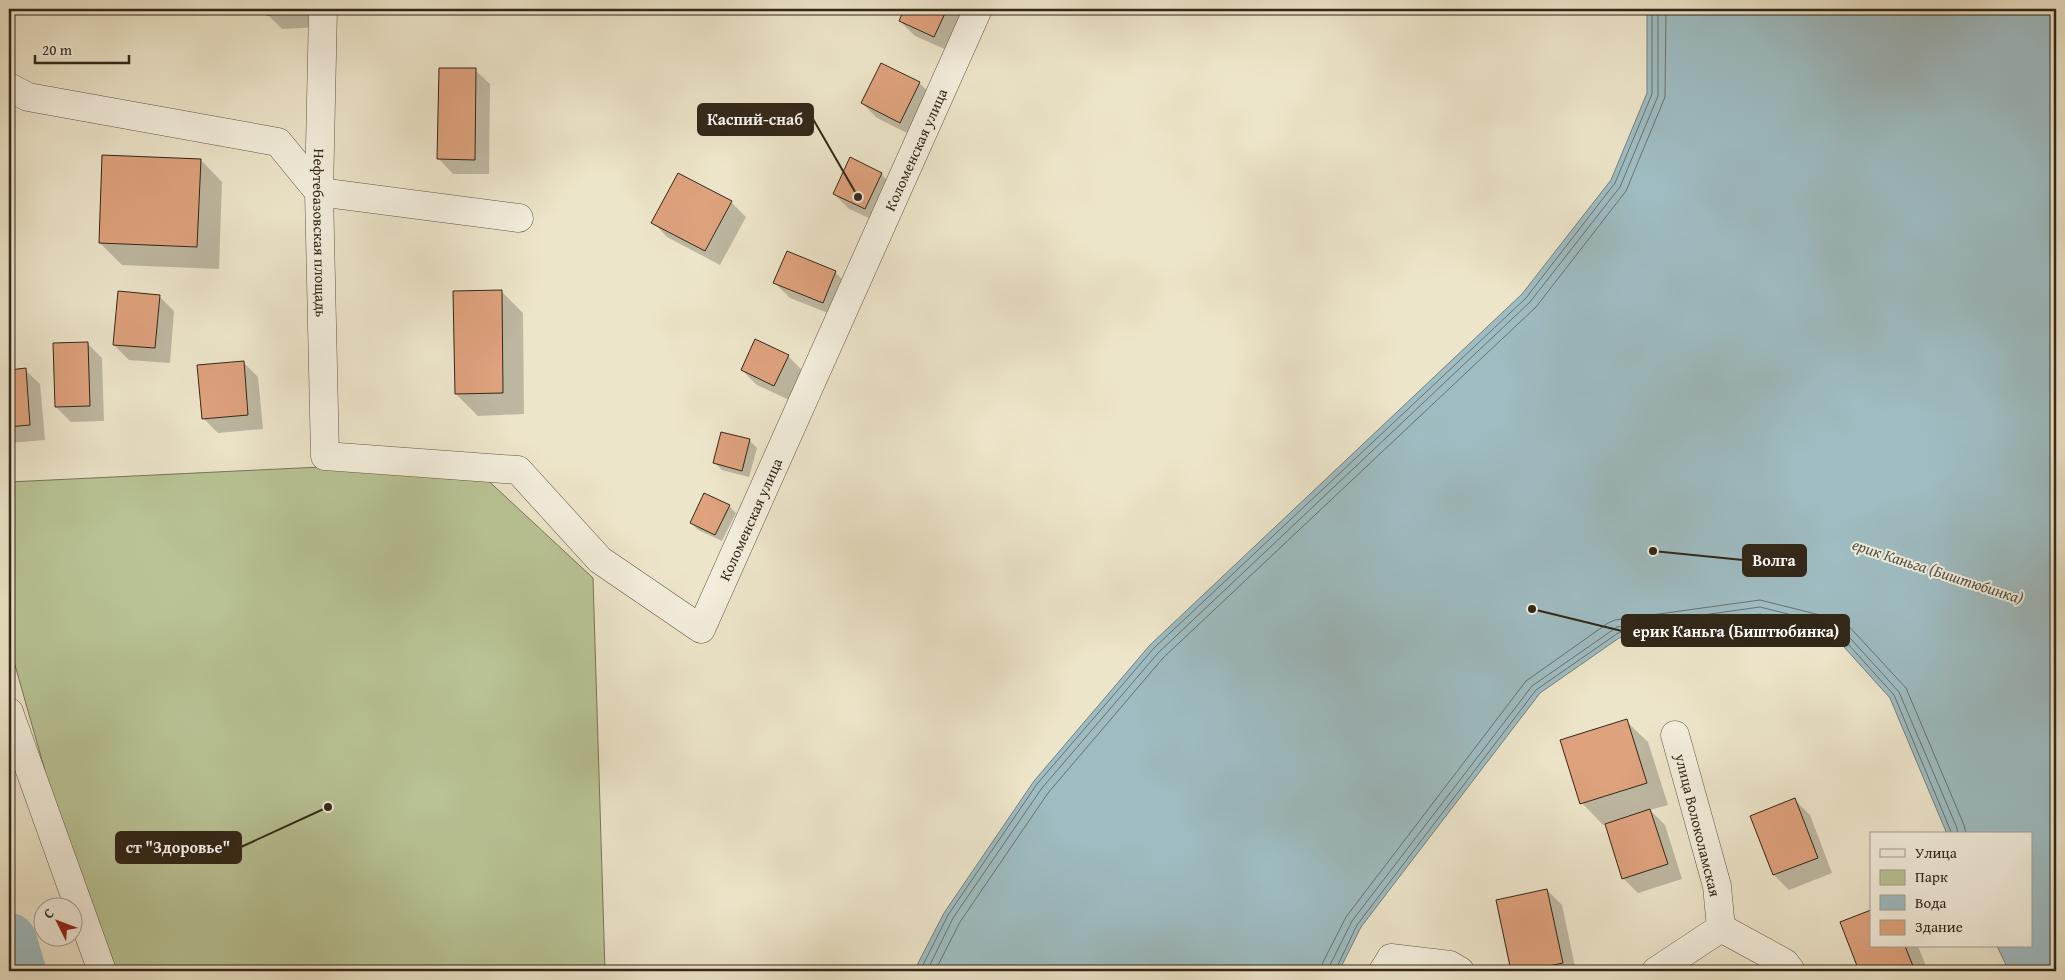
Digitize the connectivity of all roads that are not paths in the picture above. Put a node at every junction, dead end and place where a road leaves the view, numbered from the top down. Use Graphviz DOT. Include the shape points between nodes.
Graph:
graph roads {
  1 [pos="323,9"];
  2 [pos="978,9"];
  3 [pos="9,87"];
  4 [pos="319,192"];
  5 [pos="519,218"];
  6 [pos="325,456"];
  7 [pos="9,712"];
  8 [pos="1675,735"];
  9 [pos="1721,928"];
  10 [pos="102,971"];
  11 [pos="1383,971"];
  12 [pos="1460,971"];
  13 [pos="1656,971"];
  14 [pos="1791,971"];
  1 -- 4 [label="street, Нефтебазовская площадь"];
  2 -- 6 [label="street, Коломенская улица" via="701,629 600,560 518,470"];
  3 -- 4 [label="street" via="28,97 278,142"];
  4 -- 5 [label="street"];
  4 -- 6 [label="street, Нефтебазовская площадь"];
  7 -- 10 [label="street"];
  8 -- 9 [label="street, улица Волоколамская" via="1717,886"];
  9 -- 13 [label="street"];
  9 -- 14 [label="street" via="1785,964"];
  11 -- 12 [label="street" via="1391,958 1450,965"];
}
